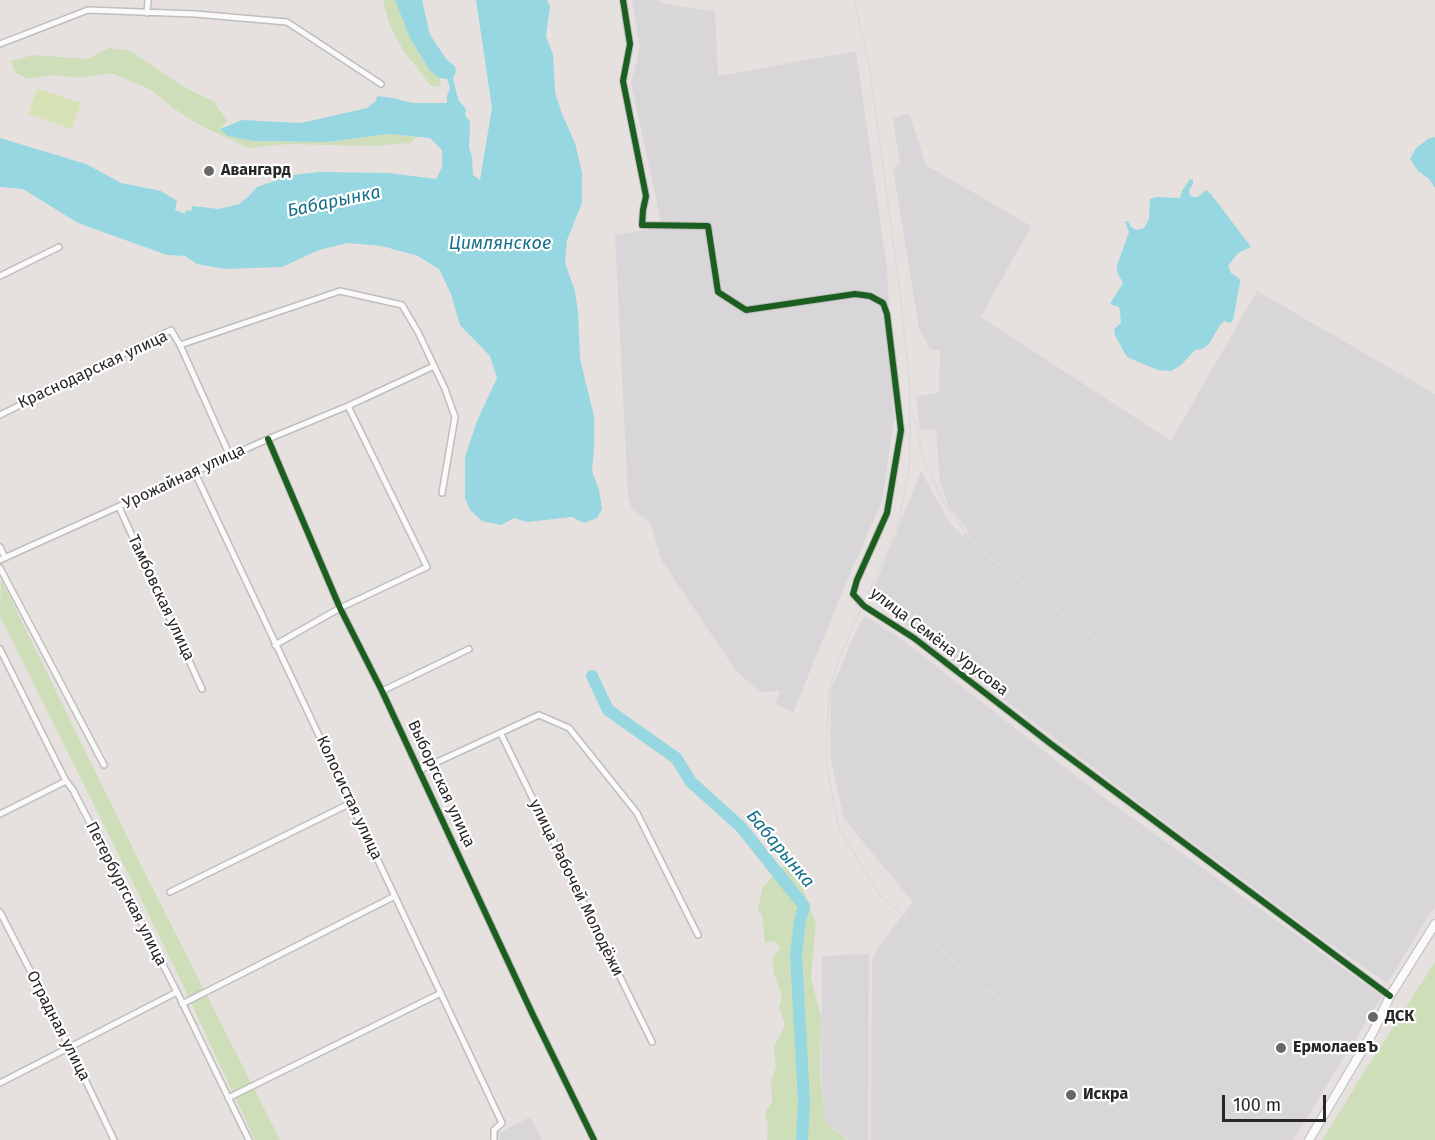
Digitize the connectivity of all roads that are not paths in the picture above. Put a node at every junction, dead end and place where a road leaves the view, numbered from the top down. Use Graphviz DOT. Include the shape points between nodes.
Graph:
graph roads {
  1 [pos="148,0"];
  2 [pos="623,0"];
  3 [pos="147,13"];
  4 [pos="0,44"];
  5 [pos="381,84"];
  6 [pos="59,247"];
  7 [pos="0,276"];
  8 [pos="180,345"];
  9 [pos="434,366"];
  10 [pos="348,406"];
  11 [pos="0,415"];
  12 [pos="267,439"];
  13 [pos="230,456"];
  14 [pos="195,473"];
  15 [pos="442,493"];
  16 [pos="119,507"];
  17 [pos="0,547"];
  18 [pos="2,559"];
  19 [pos="0,568"];
  20 [pos="340,608"];
  21 [pos="275,645"];
  22 [pos="0,650"];
  23 [pos="469,650"];
  24 [pos="202,689"];
  25 [pos="382,691"];
  26 [pos="501,734"];
  27 [pos="104,765"];
  28 [pos="420,770"];
  29 [pos="66,781"];
  30 [pos="351,803"];
  31 [pos="0,814"];
  32 [pos="170,892"];
  33 [pos="396,896"];
  34 [pos="0,912"];
  35 [pos="1435,924"];
  36 [pos="698,935"];
  37 [pos="177,993"];
  38 [pos="441,993"];
  39 [pos="1390,996"];
  40 [pos="182,1004"];
  41 [pos="652,1042"];
  42 [pos="70,1048"];
  43 [pos="0,1083"];
  44 [pos="228,1098"];
  45 [pos="114,1140"];
  46 [pos="249,1140"];
  47 [pos="494,1140"];
  48 [pos="594,1140"];
  49 [pos="1309,1140"];
  1 -- 3 [label="street"];
  2 -- 39 [label="street, улица Семёна Урусова" via="630,44 623,81 646,196 642,225 708,226 718,292 746,310 855,294 883,303 901,430 887,513 853,594 864,606 914,638"];
  3 -- 4 [label="street" via="88,10"];
  3 -- 5 [label="street" via="287,22"];
  6 -- 7 [label="street"];
  8 -- 9 [label="street, Краснодарская улица" via="340,291 402,305"];
  8 -- 11 [label="street, Краснодарская улица" via="171,330"];
  8 -- 13 [label="street"];
  9 -- 10 [label="street, Урожайная улица"];
  9 -- 15 [label="street, Краснодарская улица" via="454,417"];
  10 -- 12 [label="street, Урожайная улица"];
  10 -- 20 [label="street" via="427,567"];
  12 -- 13 [label="street, Урожайная улица"];
  12 -- 20 [label="street, Выборгская улица"];
  13 -- 14 [label="street, Урожайная улица"];
  14 -- 16 [label="street, Урожайная улица"];
  14 -- 21 [label="street, Колосистая улица"];
  16 -- 18 [label="street, Урожайная улица"];
  16 -- 24 [label="street, Тамбовская улица"];
  17 -- 18 [label="street"];
  19 -- 27 [label="street"];
  20 -- 21 [label="street"];
  20 -- 25 [label="street, Выборгская улица"];
  21 -- 30 [label="street, Колосистая улица"];
  22 -- 29 [label="street, Петербургская улица"];
  23 -- 25 [label="street"];
  25 -- 28 [label="street, Выборгская улица"];
  26 -- 28 [label="street"];
  26 -- 36 [label="street" via="539,715 569,728 637,813"];
  26 -- 41 [label="street, улица Рабочей Молодёжи"];
  28 -- 48 [label="street, Выборгская улица"];
  29 -- 31 [label="street"];
  29 -- 37 [label="street, Петербургская улица"];
  30 -- 32 [label="street"];
  30 -- 33 [label="street, Колосистая улица"];
  33 -- 38 [label="street, Колосистая улица"];
  33 -- 40 [label="street"];
  34 -- 42 [label="street, Отрадная улица"];
  35 -- 39 [label="street"];
  37 -- 40 [label="street, Петербургская улица"];
  37 -- 42 [label="street"];
  38 -- 44 [label="street"];
  38 -- 47 [label="street, Колосистая улица" via="502,1123 494,1130"];
  39 -- 49 [label="street"];
  40 -- 44 [label="street, Петербургская улица"];
  42 -- 43 [label="street"];
  42 -- 45 [label="street, Отрадная улица"];
  44 -- 46 [label="street, Петербургская улица"];
}
